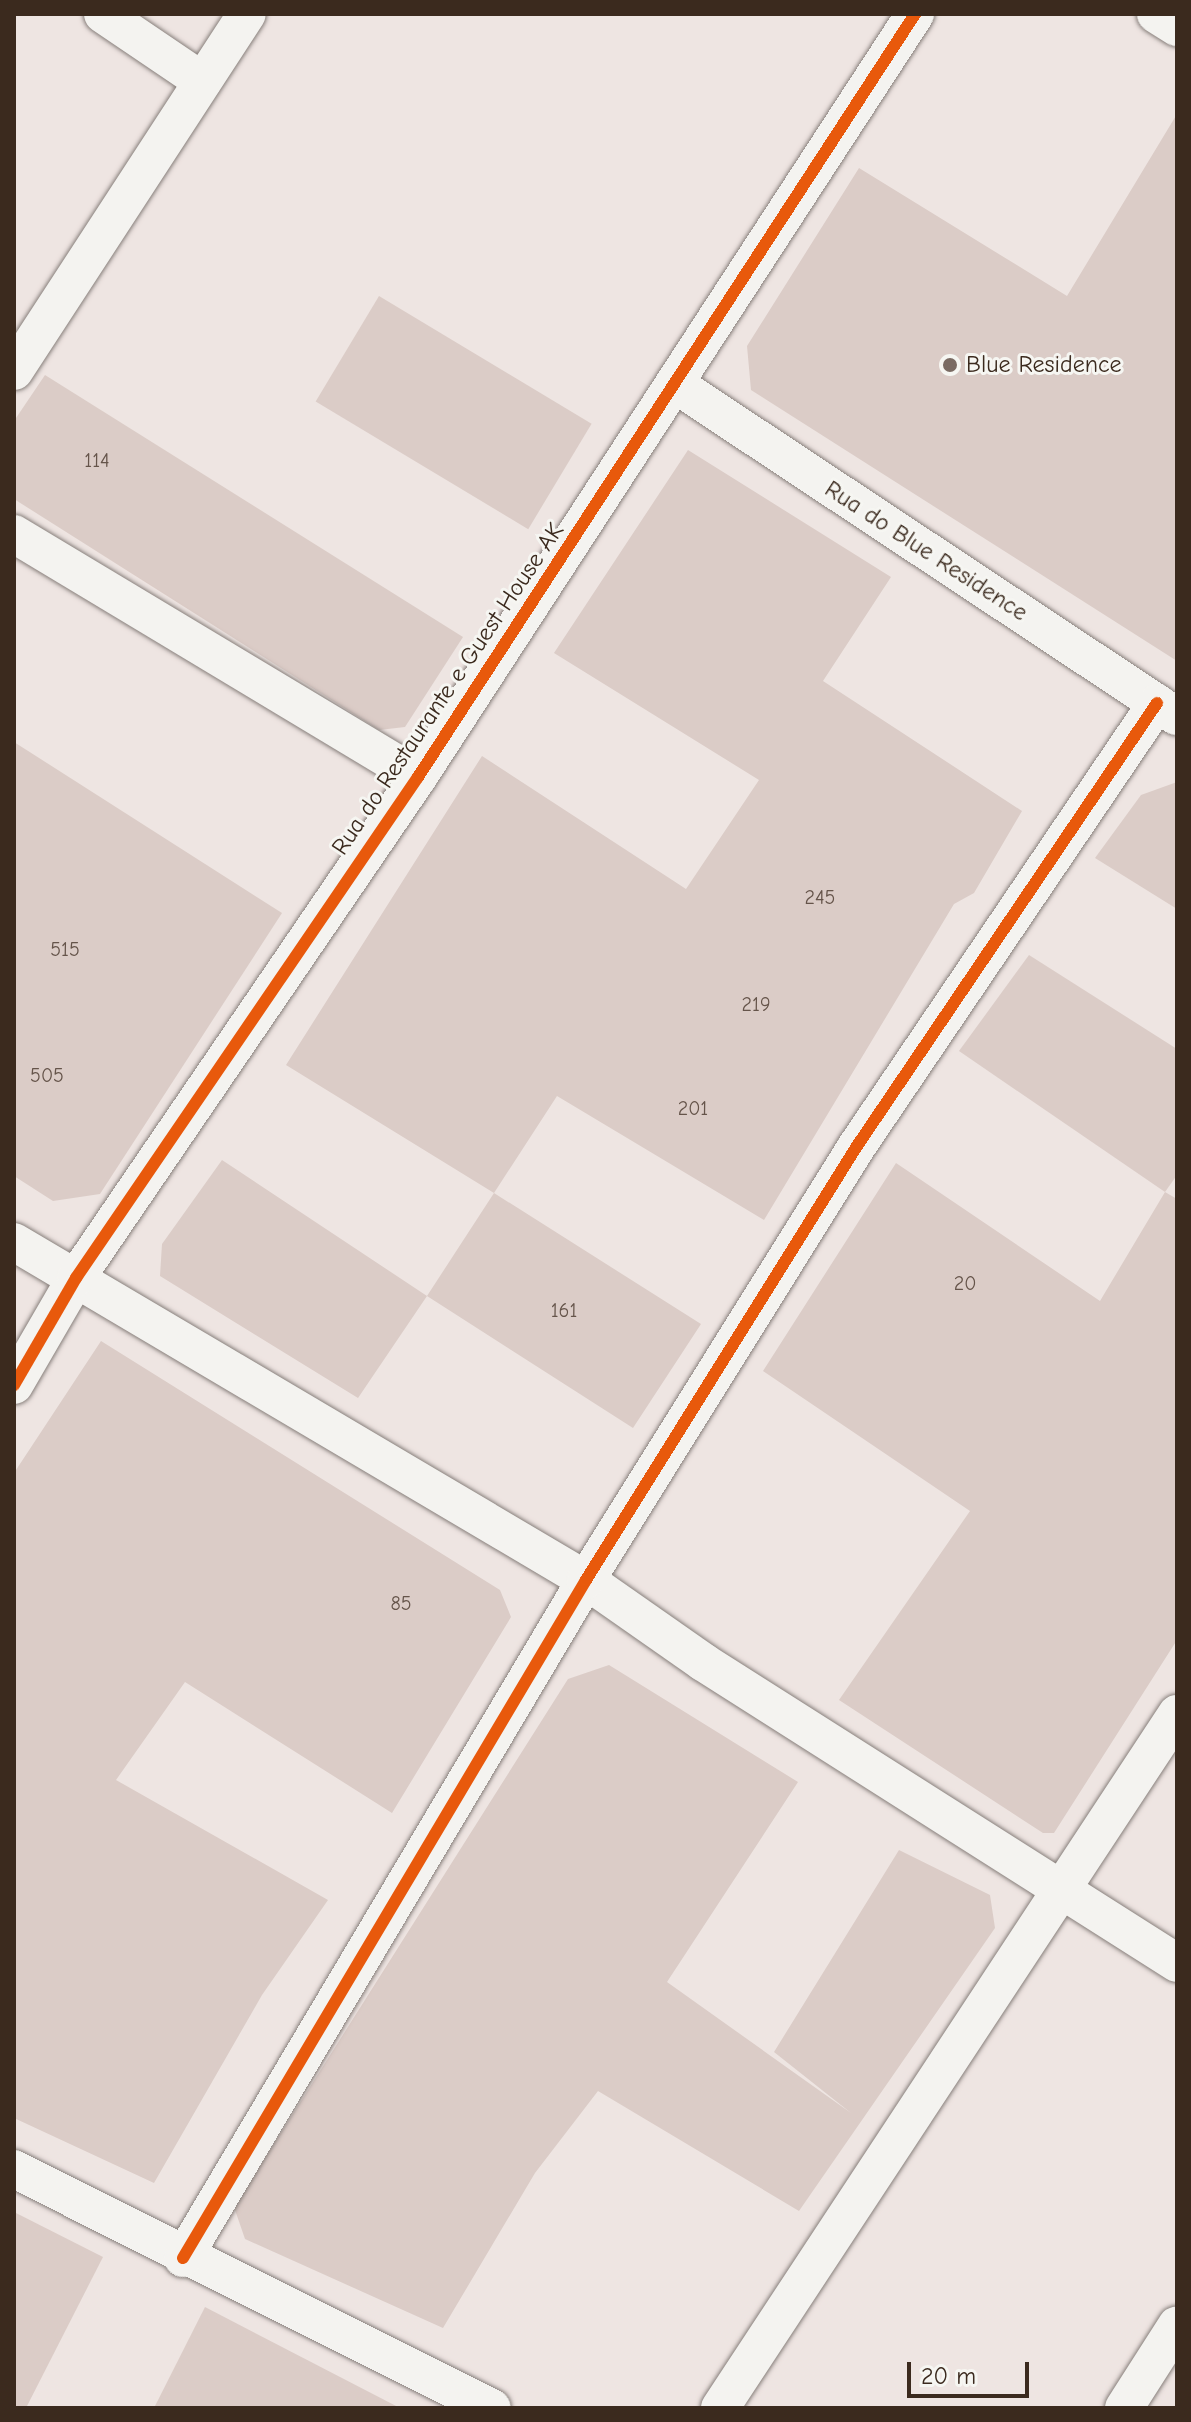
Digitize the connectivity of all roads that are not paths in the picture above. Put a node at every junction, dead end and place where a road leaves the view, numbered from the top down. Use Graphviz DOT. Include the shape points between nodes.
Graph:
graph roads {
  1 [pos="103,14"];
  2 [pos="247,14"];
  3 [pos="915,14"];
  4 [pos="1156,14"];
  5 [pos="1177,27"];
  6 [pos="202,81"];
  7 [pos="14,371"];
  8 [pos="675,384"];
  9 [pos="14,534"];
  10 [pos="1167,710"];
  11 [pos="418,777"];
  12 [pos="14,1242"];
  13 [pos="76,1278"];
  14 [pos="14,1385"];
  15 [pos="586,1580"];
  16 [pos="1177,1714"];
  17 [pos="1060,1890"];
  18 [pos="1177,1963"];
  19 [pos="14,2169"];
  20 [pos="183,2258"];
  21 [pos="1177,2325"];
  22 [pos="492,2408"];
  23 [pos="720,2408"];
  24 [pos="1124,2408"];
  1 -- 6 [label="street"];
  2 -- 6 [label="street"];
  3 -- 8 [label="street, Rua do Restaurante e Guest House AK"];
  4 -- 5 [label="street"];
  6 -- 7 [label="street"];
  8 -- 10 [label="street, Rua do Blue Residence"];
  8 -- 11 [label="street, Rua do Restaurante e Guest House AK"];
  9 -- 11 [label="street"];
  10 -- 15 [label="street" via="857,1146"];
  11 -- 13 [label="street, Rua do Restaurante e Guest House AK"];
  12 -- 13 [label="street"];
  13 -- 14 [label="street, Rua do Restaurante e Guest House AK"];
  13 -- 15 [label="street"];
  15 -- 17 [label="street"];
  15 -- 20 [label="street"];
  16 -- 17 [label="street"];
  17 -- 18 [label="street"];
  17 -- 23 [label="street"];
  19 -- 20 [label="street"];
  20 -- 22 [label="street"];
  21 -- 24 [label="street"];
}
